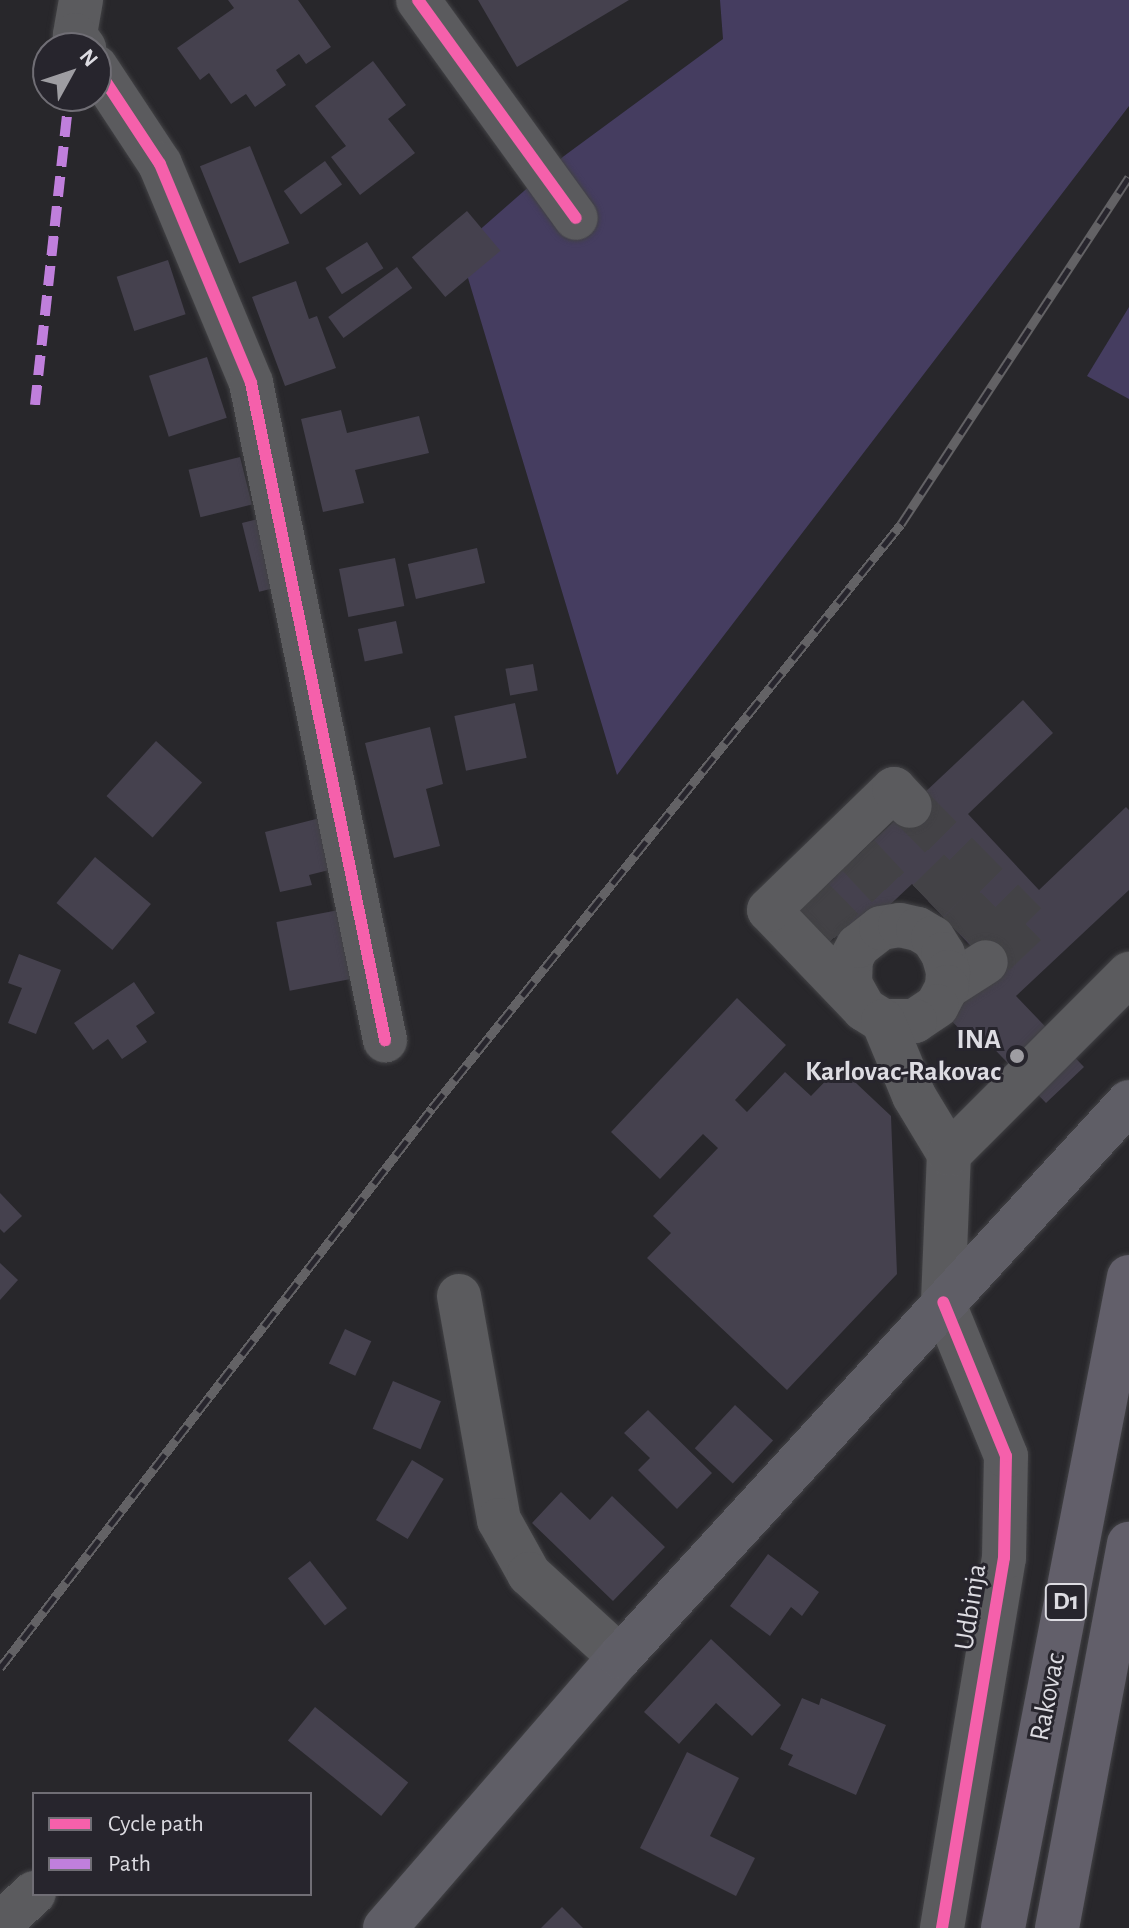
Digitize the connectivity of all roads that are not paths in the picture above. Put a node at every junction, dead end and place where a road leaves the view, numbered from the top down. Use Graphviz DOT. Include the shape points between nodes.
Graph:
graph roads {
  1 [pos="81,0"];
  2 [pos="418,0"];
  3 [pos="76,32"];
  4 [pos="112,91"];
  5 [pos="576,218"];
  6 [pos="910,806"];
  7 [pos="1129,974"];
  8 [pos="887,1017"];
  9 [pos="385,1040"];
  10 [pos="1129,1102"];
  11 [pos="949,1154"];
  12 [pos="1129,1277"];
  13 [pos="459,1296"];
  14 [pos="943,1302"];
  15 [pos="1129,1544"];
  16 [pos="620,1657"];
  17 [pos="32,1895"];
  18 [pos="0,1924"];
  19 [pos="385,1928"];
  20 [pos="942,1928"];
  21 [pos="1003,1928"];
  22 [pos="1057,1928"];
  1 -- 3 [label="street"];
  2 -- 5 [label="street"];
  4 -- 9 [label="street" via="160,164 251,383"];
  6 -- 8 [label="street" via="894,789 827,869 769,910"];
  7 -- 11 [label="street"];
  8 -- 8 [label="street" via="850,984 851,959 921,937 937,1006"];
  8 -- 11 [label="street" via="914,1096"];
  10 -- 14 [label="main road"];
  11 -- 14 [label="street"];
  12 -- 21 [label="highway, Rakovac / D1"];
  13 -- 16 [label="street" via="499,1520 529,1574"];
  14 -- 16 [label="main road"];
  14 -- 20 [label="street, Udbinja" via="1006,1456 1004,1558"];
  15 -- 22 [label="highway, Rakovac / D1"];
  16 -- 19 [label="main road"];
  17 -- 18 [label="street"];
}
